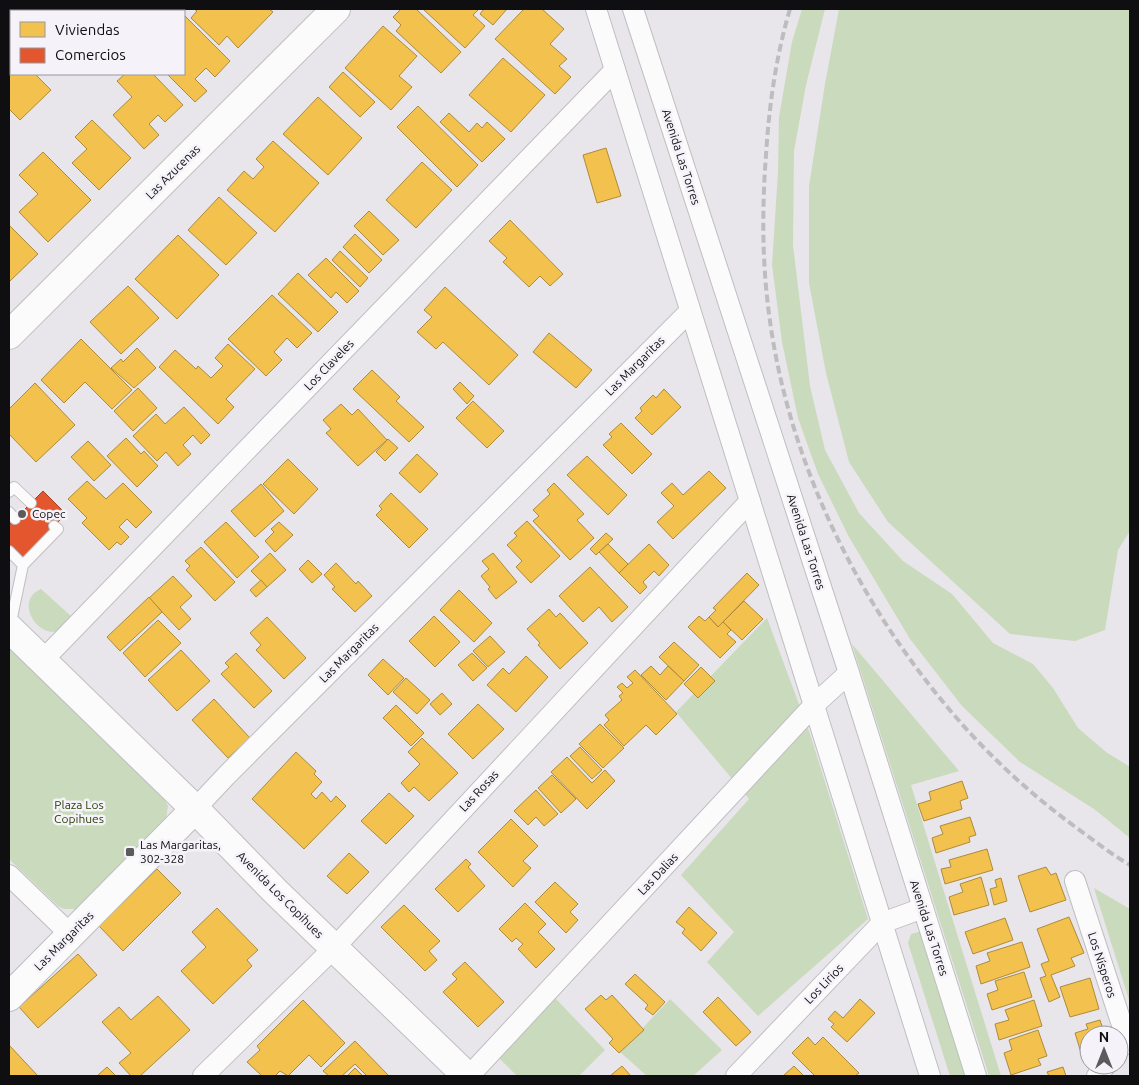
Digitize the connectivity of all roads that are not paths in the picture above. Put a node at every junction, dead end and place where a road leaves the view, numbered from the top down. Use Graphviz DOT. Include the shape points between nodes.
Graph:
graph roads {
  1 [pos="336,9"];
  2 [pos="596,9"];
  3 [pos="633,9"];
  4 [pos="615,70"];
  5 [pos="690,311"];
  6 [pos="9,335"];
  7 [pos="9,492"];
  8 [pos="750,501"];
  9 [pos="31,503"];
  10 [pos="54,526"];
  11 [pos="9,551"];
  12 [pos="23,565"];
  13 [pos="9,628"];
  14 [pos="43,660"];
  15 [pos="849,673"];
  16 [pos="814,706"];
  17 [pos="195,809"];
  18 [pos="9,875"];
  19 [pos="1075,881"];
  20 [pos="923,908"];
  21 [pos="882,923"];
  22 [pos="70,934"];
  23 [pos="334,948"];
  24 [pos="9,997"];
  25 [pos="1122,1025"];
  26 [pos="203,1076"];
  27 [pos="468,1076"];
  28 [pos="736,1076"];
  29 [pos="930,1076"];
  30 [pos="976,1076"];
  1 -- 6 [label="street, Las Azucenas"];
  2 -- 4 [label="street"];
  3 -- 15 [label="street, Avenida Las Torres"];
  4 -- 5 [label="street"];
  4 -- 14 [label="street, Los Claveles"];
  5 -- 8 [label="street"];
  5 -- 17 [label="street, Las Margaritas"];
  7 -- 9 [label="lane" via="14,487"];
  8 -- 16 [label="street"];
  8 -- 23 [label="street, Las Rosas"];
  10 -- 12 [label="lane" via="58,529 40,543"];
  11 -- 12 [label="lane"];
  12 -- 13 [label="lane"];
  13 -- 14 [label="street, Avenida Los Copihues"];
  14 -- 17 [label="street, Avenida Los Copihues"];
  15 -- 16 [label="street, Las Dalias"];
  15 -- 20 [label="street, Avenida Las Torres"];
  16 -- 21 [label="street"];
  16 -- 27 [label="street, Las Dalias"];
  17 -- 22 [label="street, Las Margaritas"];
  17 -- 23 [label="street, Avenida Los Copihues"];
  18 -- 22 [label="street"];
  19 -- 25 [label="street, Los Nísperos"];
  20 -- 21 [label="street, Los Lirios"];
  20 -- 30 [label="street, Avenida Las Torres"];
  21 -- 28 [label="street, Los Lirios"];
  21 -- 29 [label="street"];
  22 -- 24 [label="street, Las Margaritas"];
  23 -- 26 [label="street, Las Rosas"];
  23 -- 27 [label="street, Avenida Los Copihues"];
}
